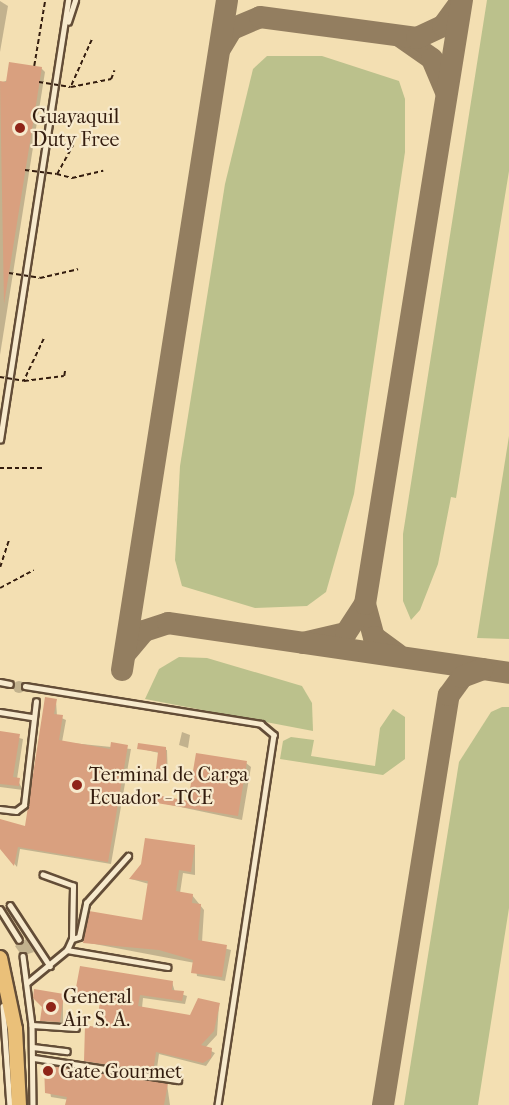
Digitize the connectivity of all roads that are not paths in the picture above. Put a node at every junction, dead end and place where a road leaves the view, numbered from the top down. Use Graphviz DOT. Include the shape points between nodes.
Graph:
graph roads {
  1 [pos="68,0"];
  2 [pos="75,0"];
  3 [pos="67,27"];
  4 [pos="0,440"];
  5 [pos="0,682"];
  6 [pos="10,684"];
  7 [pos="25,686"];
  8 [pos="36,702"];
  9 [pos="0,712"];
  10 [pos="33,717"];
  11 [pos="0,809"];
  12 [pos="128,856"];
  13 [pos="43,875"];
  14 [pos="10,905"];
  15 [pos="0,909"];
  16 [pos="72,939"];
  17 [pos="19,940"];
  18 [pos="68,950"];
  19 [pos="23,956"];
  20 [pos="0,958"];
  21 [pos="50,966"];
  22 [pos="168,967"];
  23 [pos="27,983"];
  24 [pos="0,988"];
  25 [pos="32,1025"];
  26 [pos="75,1028"];
  27 [pos="33,1047"];
  28 [pos="68,1051"];
  29 [pos="34,1058"];
  30 [pos="178,1080"];
  31 [pos="10,1105"];
  32 [pos="19,1105"];
  33 [pos="33,1105"];
  34 [pos="219,1105"];
  1 -- 3 [label="lane"];
  2 -- 3 [label="lane"];
  3 -- 4 [label="lane"];
  5 -- 6 [label="lane"];
  7 -- 34 [label="lane" via="261,724 274,735"];
  8 -- 10 [label="lane"];
  9 -- 10 [label="lane"];
  10 -- 11 [label="lane" via="24,805 16,811"];
  12 -- 16 [label="lane" via="86,903 79,937"];
  13 -- 16 [label="lane" via="73,886"];
  14 -- 21 [label="lane"];
  15 -- 17 [label="lane"];
  16 -- 18 [label="lane"];
  18 -- 21 [label="lane"];
  18 -- 22 [label="lane"];
  19 -- 23 [label="lane"];
  20 -- 32 [label="main road" via="15,1029"];
  21 -- 23 [label="lane"];
  23 -- 25 [label="lane"];
  24 -- 31 [label="lane"];
  25 -- 26 [label="lane"];
  25 -- 27 [label="lane"];
  27 -- 28 [label="lane"];
  27 -- 29 [label="lane"];
  29 -- 30 [label="lane"];
  29 -- 33 [label="lane"];
}
